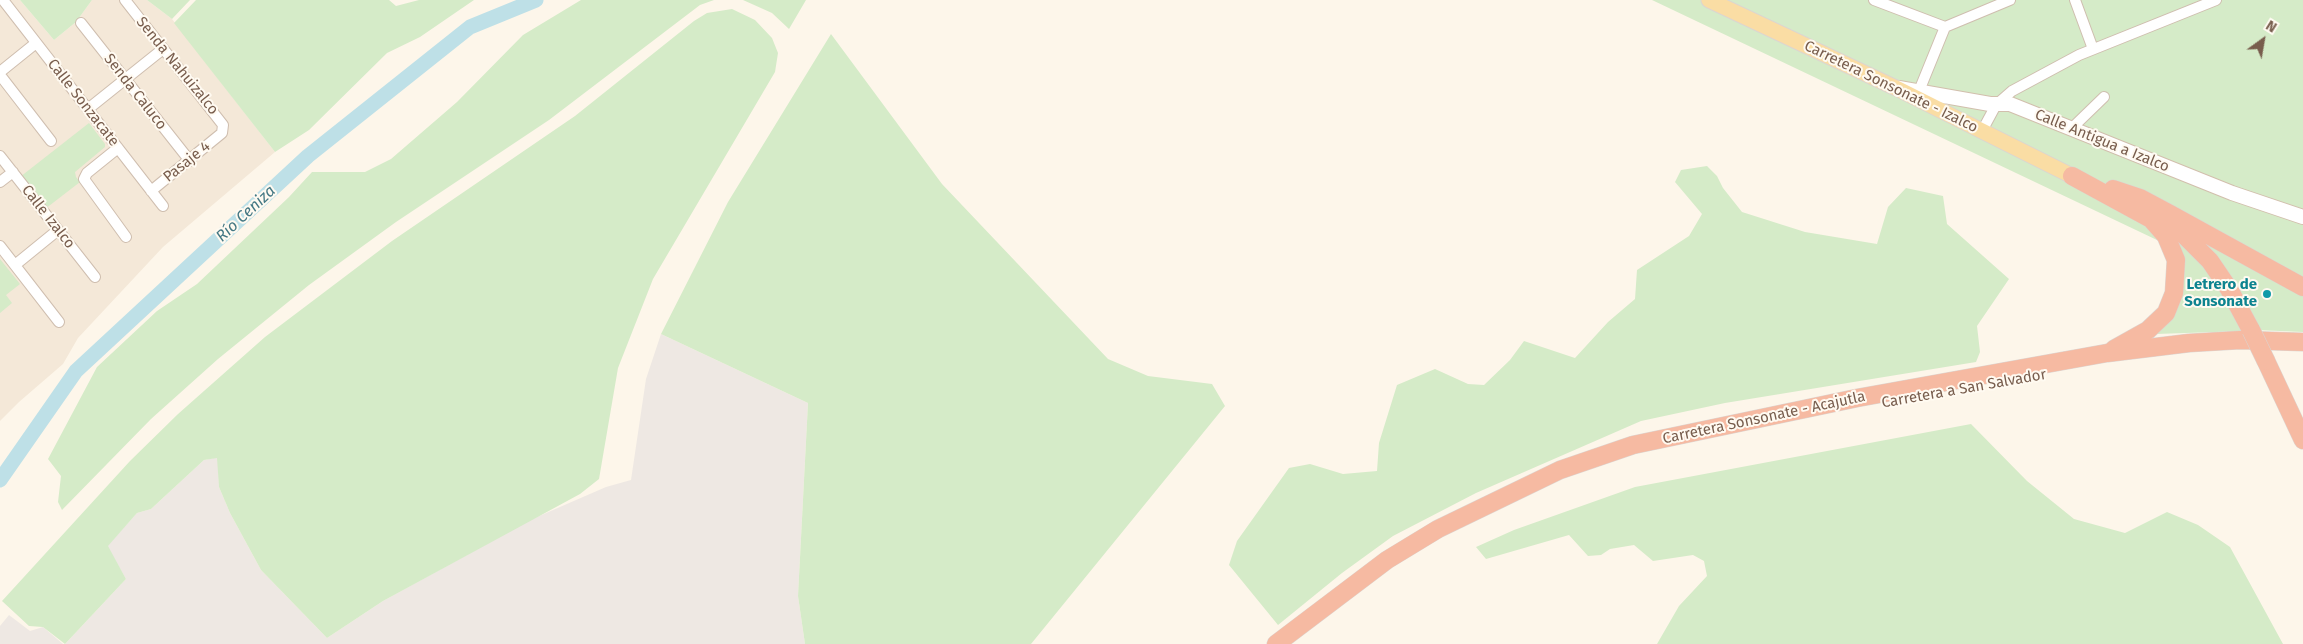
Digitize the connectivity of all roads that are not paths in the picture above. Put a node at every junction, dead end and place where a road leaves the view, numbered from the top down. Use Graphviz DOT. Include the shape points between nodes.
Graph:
graph roads {
  1 [pos="3,0"];
  2 [pos="125,0"];
  3 [pos="1710,0"];
  4 [pos="1874,0"];
  5 [pos="2010,0"];
  6 [pos="2075,0"];
  7 [pos="2216,0"];
  8 [pos="1891,3"];
  9 [pos="81,23"];
  10 [pos="1945,27"];
  11 [pos="36,43"];
  12 [pos="163,49"];
  13 [pos="2093,49"];
  14 [pos="0,73"];
  15 [pos="125,79"];
  16 [pos="1896,88"];
  17 [pos="1919,91"];
  18 [pos="2104,97"];
  19 [pos="1996,105"];
  20 [pos="88,110"];
  21 [pos="2071,129"];
  22 [pos="1982,131"];
  23 [pos="222,134"];
  24 [pos="51,140"];
  25 [pos="118,148"];
  26 [pos="0,156"];
  27 [pos="190,161"];
  28 [pos="13,172"];
  29 [pos="2072,176"];
  30 [pos="0,182"];
  31 [pos="151,191"];
  32 [pos="163,206"];
  33 [pos="2303,217"];
  34 [pos="58,230"];
  35 [pos="126,237"];
  36 [pos="0,248"];
  37 [pos="15,265"];
  38 [pos="95,277"];
  39 [pos="2303,287"];
  40 [pos="59,322"];
  41 [pos="2303,342"];
  42 [pos="2303,352"];
  43 [pos="2107,354"];
  44 [pos="2303,440"];
  45 [pos="1276,644"];
  46 [pos="1291,644"];
  1 -- 11 [label="street, Calle Sonzacate"];
  2 -- 12 [label="street, Senda Nahuizalco"];
  3 -- 16 [label="main road, Carretera Sonsonate - Izalco"];
  4 -- 8 [label="street"];
  5 -- 10 [label="street"];
  6 -- 13 [label="street"];
  7 -- 13 [label="street"];
  8 -- 10 [label="street"];
  9 -- 15 [label="street, Senda Caluco"];
  10 -- 17 [label="street"];
  11 -- 14 [label="street"];
  11 -- 20 [label="street, Calle Sonzacate"];
  12 -- 15 [label="street"];
  12 -- 23 [label="street, Senda Nahuizalco" via="220,120"];
  13 -- 19 [label="street" via="2012,91"];
  14 -- 24 [label="street"];
  15 -- 20 [label="street"];
  15 -- 27 [label="street, Senda Caluco"];
  16 -- 17 [label="street, Calle Antigua a Izalco"];
  16 -- 22 [label="main road, Carretera Sonsonate - Izalco"];
  17 -- 19 [label="street, Calle Antigua a Izalco"];
  18 -- 21 [label="street"];
  19 -- 21 [label="street, Calle Antigua a Izalco" via="2010,104"];
  19 -- 22 [label="street"];
  20 -- 25 [label="street, Calle Sonzacate"];
  21 -- 33 [label="street, Calle Antigua a Izalco" via="2232,193"];
  22 -- 29 [label="main road, Carretera Sonsonate - Izalco"];
  23 -- 27 [label="street, Pasaje 4"];
  25 -- 31 [label="street, Calle Sonzacate"];
  25 -- 35 [label="street" via="84,179"];
  26 -- 28 [label="street, Calle Izalco"];
  27 -- 31 [label="street, Pasaje 4"];
  28 -- 30 [label="street"];
  28 -- 34 [label="street, Calle Izalco"];
  29 -- 39 [label="highway" via="2140,198"];
  29 -- 43 [label="highway" via="2150,219 2166,236 2176,260 2175,288 2166,313 2148,330"];
  29 -- 44 [label="highway, bridge" via="2157,213 2204,253 2219,273 2250,330"];
  31 -- 32 [label="street, Calle Sonzacate"];
  34 -- 37 [label="street"];
  34 -- 38 [label="street, Calle Izalco"];
  36 -- 37 [label="street"];
  37 -- 40 [label="street"];
  41 -- 43 [label="highway, Carretera Sonsonate - Acajutla" via="2240,340 2189,343"];
  42 -- 46 [label="highway, Carretera a San Salvador" via="2197,352 2135,360 1846,410 1659,447 1567,478 1448,535 1384,574"];
  43 -- 45 [label="highway, Carretera Sonsonate - Acajutla" via="1857,398 1633,445 1560,470 1438,529 1387,560"];
}
